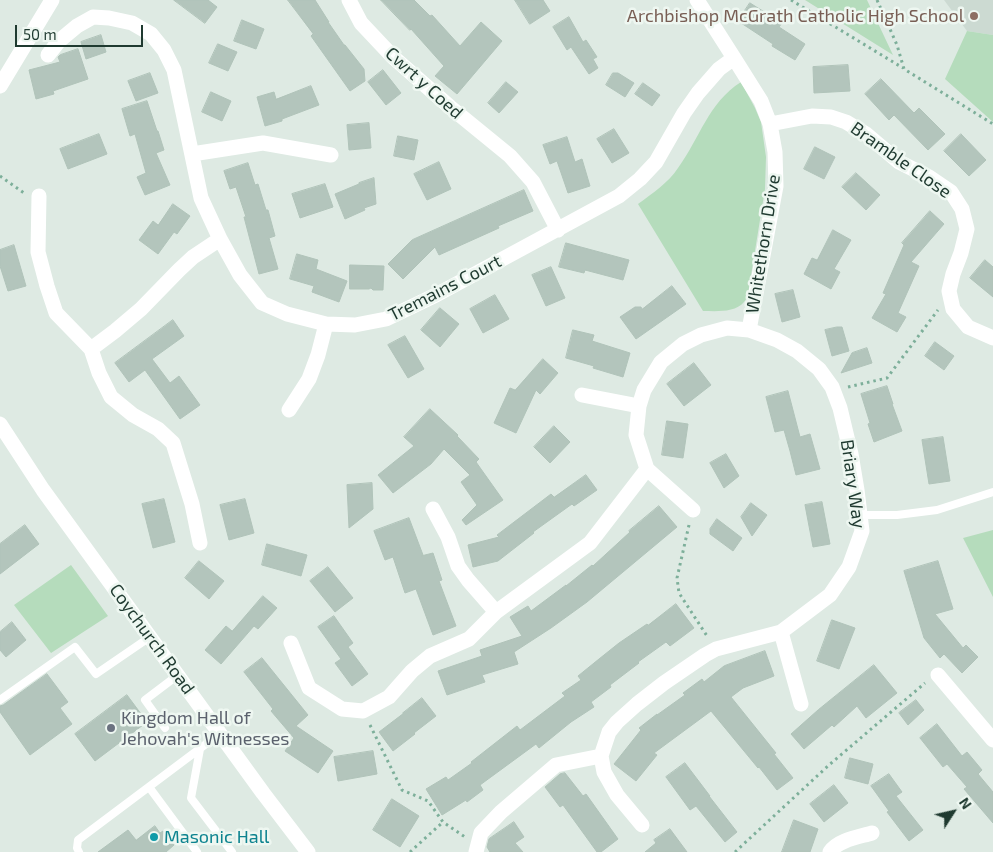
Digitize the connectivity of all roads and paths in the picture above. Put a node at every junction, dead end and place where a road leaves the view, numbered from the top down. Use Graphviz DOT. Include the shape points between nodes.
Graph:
graph roads {
  1 [pos="52,0"];
  2 [pos="349,0"];
  3 [pos="697,0"];
  4 [pos="791,0"];
  5 [pos="877,0"];
  6 [pos="48,55"];
  7 [pos="734,58"];
  8 [pos="904,69"];
  9 [pos="0,86"];
  10 [pos="770,124"];
  11 [pos="993,124"];
  12 [pos="192,154"];
  13 [pos="331,155"];
  14 [pos="0,176"];
  15 [pos="39,196"];
  16 [pos="558,230"];
  17 [pos="220,239"];
  18 [pos="952,305"];
  19 [pos="326,324"];
  20 [pos="749,330"];
  21 [pos="993,338"];
  22 [pos="91,349"];
  23 [pos="834,390"];
  24 [pos="582,395"];
  25 [pos="638,406"];
  26 [pos="288,410"];
  27 [pos="0,424"];
  28 [pos="647,468"];
  29 [pos="993,492"];
  30 [pos="432,509"];
  31 [pos="693,510"];
  32 [pos="860,515"];
  33 [pos="200,543"];
  34 [pos="496,612"];
  35 [pos="781,632"];
  36 [pos="150,637"];
  37 [pos="290,643"];
  38 [pos="716,649"];
  39 [pos="178,675"];
  40 [pos="938,675"];
  41 [pos="0,700"];
  42 [pos="801,704"];
  43 [pos="363,711"];
  44 [pos="165,728"];
  45 [pos="216,728"];
  46 [pos="993,740"];
  47 [pos="200,749"];
  48 [pos="601,756"];
  49 [pos="149,787"];
  50 [pos="443,822"];
  51 [pos="642,825"];
  52 [pos="872,833"];
  53 [pos="477,847"];
  54 [pos="79,852"];
  55 [pos="197,852"];
  56 [pos="232,852"];
  57 [pos="308,852"];
  58 [pos="410,852"];
  59 [pos="735,852"];
  60 [pos="830,852"];
  1 -- 9 [label="street"];
  2 -- 16 [label="street, Cwrt y Coed" via="361,23 393,57 510,156 533,182"];
  3 -- 7 [label="street, Whitethorn Drive"];
  4 -- 8 [label="path"];
  5 -- 8 [label="path"];
  6 -- 12 [label="street, Tremains Court" via="59,41 92,17 132,23 151,34 174,70"];
  7 -- 10 [label="street, Whitethorn Drive" via="761,101"];
  7 -- 16 [label="street, Tremains Court" via="698,93 656,162 640,179 619,196"];
  8 -- 11 [label="path"];
  10 -- 18 [label="street, Bramble Close" via="812,116 846,122 899,162 951,192 962,209 966,229 949,291"];
  10 -- 20 [label="street, Whitethorn Drive" via="776,186"];
  12 -- 13 [label="street" via="263,143"];
  12 -- 17 [label="street, Tremains Court" via="201,198"];
  14 -- 15 [label="path" via="24,193"];
  15 -- 22 [label="street" via="38,252 56,313"];
  16 -- 19 [label="street, Tremains Court" via="386,319"];
  17 -- 19 [label="street, Tremains Court" via="240,275 262,303 286,314"];
  17 -- 22 [label="street" via="193,258 141,309"];
  18 -- 21 [label="street" via="968,327"];
  18 -- 23 [label="path" via="940,307 887,378"];
  19 -- 26 [label="street" via="310,379"];
  20 -- 23 [label="street, Briary Way" via="797,351 819,370"];
  20 -- 25 [label="street, Briary Way" via="727,328 683,344 661,362"];
  22 -- 33 [label="street" via="111,397 173,443"];
  23 -- 32 [label="street, Briary Way" via="846,428"];
  24 -- 25 [label="street"];
  25 -- 28 [label="street, Briary Way" via="636,435"];
  27 -- 36 [label="street, Coychurch Road" via="43,490"];
  28 -- 31 [label="street"];
  28 -- 34 [label="street" via="590,543"];
  29 -- 32 [label="lane" via="937,510"];
  30 -- 34 [label="street" via="448,536 458,566"];
  31 -- 38 [label="path" via="677,578 678,593"];
  32 -- 35 [label="street, Briary Way" via="862,531 849,567 830,595"];
  34 -- 43 [label="street" via="469,639 430,656 389,696"];
  35 -- 38 [label="street, Briary Way"];
  35 -- 42 [label="street"];
  36 -- 39 [label="street, Coychurch Road"];
  36 -- 41 [label="lane" via="96,674 76,648"];
  37 -- 43 [label="street" via="309,688 342,709"];
  38 -- 48 [label="street, Briary Way" via="664,683 617,722 609,732"];
  39 -- 44 [label="lane" via="145,700"];
  39 -- 45 [label="street, Coychurch Road"];
  40 -- 46 [label="street"];
  40 -- 59 [label="path" via="829,764"];
  43 -- 50 [label="path" via="402,790 428,801"];
  45 -- 47 [label="lane"];
  45 -- 57 [label="street, Coychurch Road"];
  47 -- 49 [label="lane"];
  47 -- 56 [label="lane" via="191,798"];
  48 -- 51 [label="street" via="604,772 617,795"];
  48 -- 53 [label="street" via="556,765 501,812 481,833"];
  49 -- 54 [label="lane" via="78,840"];
  49 -- 55 [label="lane"];
  50 -- 53 [label="path"];
  50 -- 58 [label="path"];
  52 -- 60 [label="street" via="844,842"];
}
